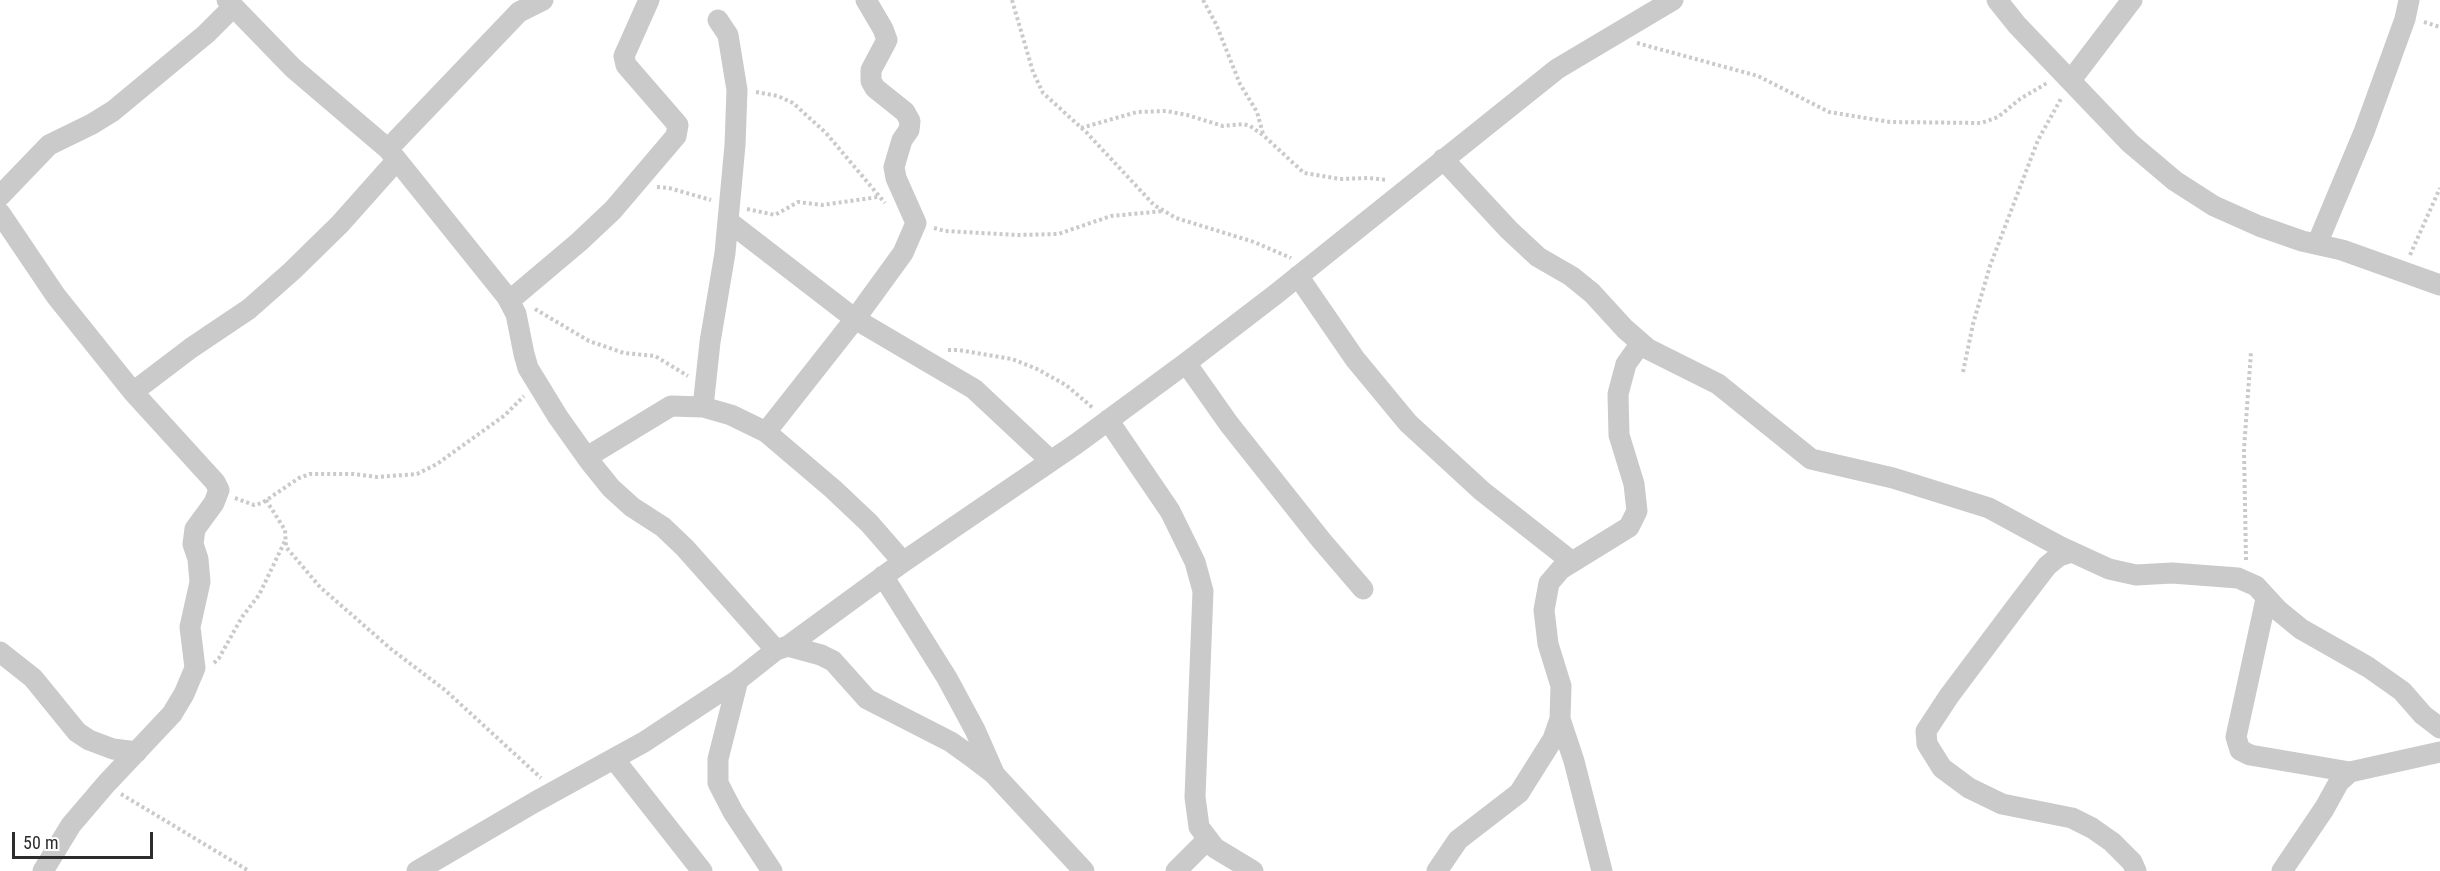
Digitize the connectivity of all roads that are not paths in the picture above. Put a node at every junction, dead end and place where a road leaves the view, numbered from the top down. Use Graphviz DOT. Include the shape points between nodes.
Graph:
graph roads {
  1 [pos="543,0"];
  2 [pos="649,0"];
  3 [pos="866,0"];
  4 [pos="1673,0"];
  5 [pos="1997,0"];
  6 [pos="2132,0"];
  7 [pos="2409,0"];
  8 [pos="230,3"];
  9 [pos="718,20"];
  10 [pos="2067,77"];
  11 [pos="393,154"];
  12 [pos="1443,159"];
  13 [pos="0,196"];
  14 [pos="0,213"];
  15 [pos="729,213"];
  16 [pos="2317,244"];
  17 [pos="1304,271"];
  18 [pos="2440,285"];
  19 [pos="511,296"];
  20 [pos="855,319"];
  21 [pos="1641,343"];
  22 [pos="1186,363"];
  23 [pos="133,392"];
  24 [pos="704,398"];
  25 [pos="1108,420"];
  26 [pos="766,432"];
  27 [pos="586,457"];
  28 [pos="1051,461"];
  29 [pos="2072,552"];
  30 [pos="1571,561"];
  31 [pos="903,562"];
  32 [pos="883,576"];
  33 [pos="1363,589"];
  34 [pos="2266,599"];
  35 [pos="782,648"];
  36 [pos="0,652"];
  37 [pos="738,680"];
  38 [pos="1560,719"];
  39 [pos="2440,728"];
  40 [pos="137,752"];
  41 [pos="2440,753"];
  42 [pos="614,759"];
  43 [pos="2350,772"];
  44 [pos="994,774"];
  45 [pos="1208,839"];
  46 [pos="1083,870"];
  47 [pos="43,871"];
  48 [pos="417,871"];
  49 [pos="702,871"];
  50 [pos="772,871"];
  51 [pos="1176,871"];
  52 [pos="1253,871"];
  53 [pos="1437,871"];
  54 [pos="1602,871"];
  55 [pos="2136,871"];
  56 [pos="2282,871"];
  1 -- 11 [label="street" via="519,12"];
  2 -- 19 [label="street" via="624,56 626,65 678,125 676,136 635,187 579,242"];
  3 -- 20 [label="street" via="887,40 872,70 871,81 910,121 894,167 916,223 903,253"];
  4 -- 12 [label="street" via="1557,69"];
  5 -- 10 [label="street"];
  6 -- 10 [label="street"];
  7 -- 16 [label="street" via="2364,132"];
  8 -- 11 [label="street" via="294,68"];
  8 -- 13 [label="street" via="206,34 113,111 49,145"];
  9 -- 15 [label="street" via="728,35 737,90"];
  10 -- 16 [label="street" via="2130,143 2175,182 2214,206 2259,226"];
  11 -- 19 [label="street"];
  11 -- 23 [label="street" via="340,224 292,271 249,309"];
  12 -- 17 [label="street"];
  12 -- 21 [label="street" via="1538,257 1592,293"];
  14 -- 23 [label="street" via="56,296"];
  15 -- 20 [label="street"];
  15 -- 24 [label="street"];
  16 -- 18 [label="street"];
  17 -- 22 [label="street"];
  17 -- 30 [label="street" via="1354,359 1408,423 1482,491"];
  19 -- 27 [label="street" via="524,354"];
  20 -- 26 [label="street"];
  20 -- 28 [label="street" via="974,389"];
  21 -- 29 [label="street" via="1718,384 1811,459 1893,478 1989,508"];
  21 -- 30 [label="street" via="1626,364 1618,394 1619,435 1635,484 1637,511 1629,527"];
  22 -- 25 [label="street"];
  22 -- 33 [label="street" via="1229,424"];
  23 -- 40 [label="street" via="219,490 195,529 193,544 200,582 190,627 195,668 172,714"];
  24 -- 26 [label="street"];
  24 -- 27 [label="street" via="671,406"];
  25 -- 28 [label="street"];
  25 -- 45 [label="street" via="1170,511 1195,562 1203,591 1195,797 1199,827"];
  26 -- 31 [label="street" via="869,523"];
  27 -- 35 [label="street" via="611,488 663,527"];
  28 -- 31 [label="street"];
  29 -- 34 [label="street" via="2109,569 2136,575 2172,573 2238,578 2256,586"];
  29 -- 55 [label="street" via="2047,566 2015,608 1926,731 1927,744 1942,768 1969,788 2002,804 2072,819 2092,828 2112,842"];
  30 -- 38 [label="street" via="1549,583 1544,610 1548,644 1561,686"];
  31 -- 32 [label="street"];
  32 -- 35 [label="street"];
  32 -- 44 [label="street" via="947,678"];
  34 -- 39 [label="street" via="2301,629 2402,691"];
  34 -- 43 [label="street" via="2236,737 2240,750"];
  35 -- 37 [label="street"];
  35 -- 44 [label="street" via="833,661 867,699 951,742"];
  36 -- 40 [label="street" via="33,678 77,732 113,749"];
  37 -- 42 [label="street"];
  37 -- 50 [label="street" via="718,759 718,783"];
  38 -- 53 [label="street" via="1553,740 1520,793 1458,840"];
  38 -- 54 [label="street"];
  40 -- 47 [label="street" via="71,825"];
  41 -- 43 [label="street"];
  42 -- 48 [label="street"];
  42 -- 49 [label="street"];
  43 -- 56 [label="street" via="2338,782"];
  44 -- 46 [label="street"];
  45 -- 51 [label="street"];
  45 -- 52 [label="street" via="1215,848"];
}
